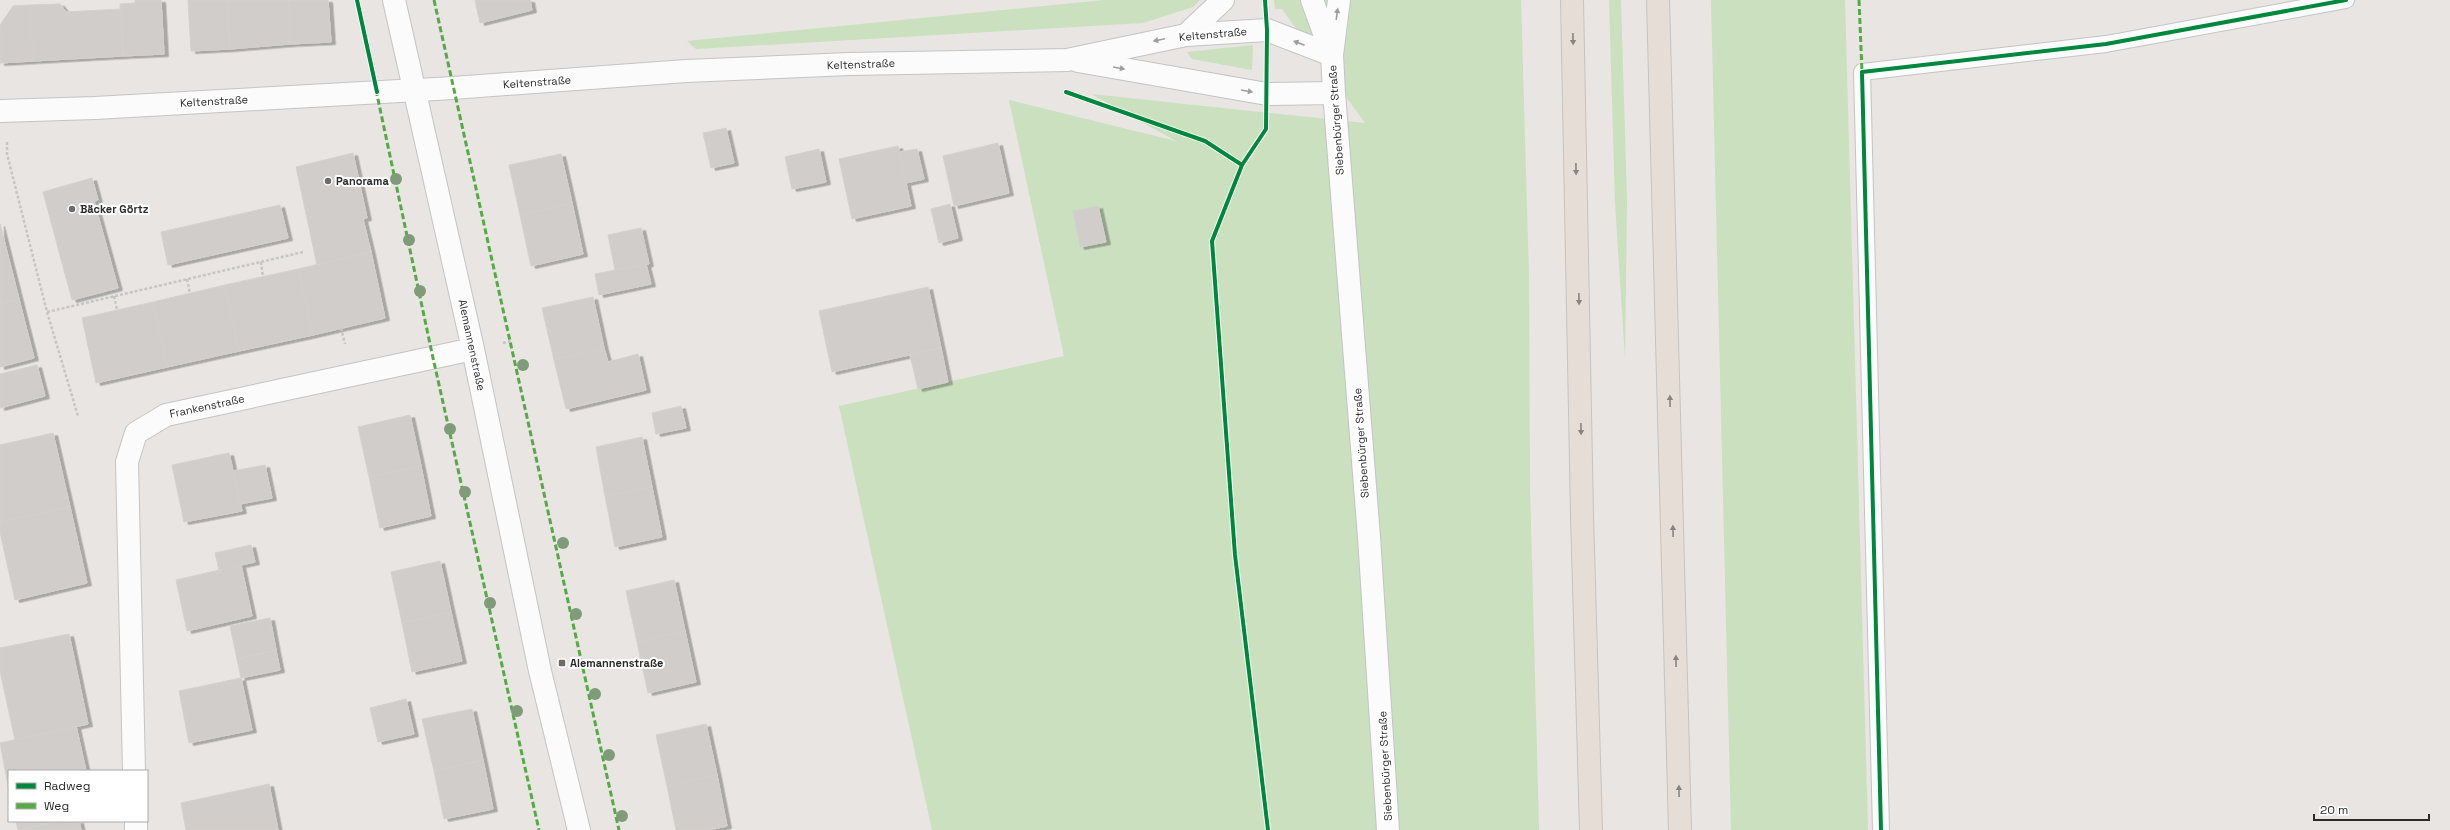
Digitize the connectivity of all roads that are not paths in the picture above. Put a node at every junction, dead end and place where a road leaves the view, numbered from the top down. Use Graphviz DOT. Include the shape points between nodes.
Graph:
graph roads {
  1 [pos="394,0"];
  2 [pos="1223,0"];
  3 [pos="1312,0"];
  4 [pos="1339,0"];
  5 [pos="1572,0"];
  6 [pos="1658,0"];
  7 [pos="2346,0"];
  8 [pos="1186,35"];
  9 [pos="1332,55"];
  10 [pos="1067,60"];
  11 [pos="414,91"];
  12 [pos="1334,93"];
  13 [pos="3,113"];
  14 [pos="473,349"];
  15 [pos="134,770"];
  16 [pos="579,830"];
  17 [pos="1388,830"];
  18 [pos="1591,830"];
  19 [pos="1680,830"];
  20 [pos="1881,830"];
  1 -- 11 [label="street, Alemannenstraße"];
  2 -- 8 [label="street"];
  3 -- 9 [label="street, Siebenbürger Straße"];
  9 -- 4 [label="street, Siebenbürger Straße, one-way"];
  5 -- 18 [label="highway, one-way"];
  19 -- 6 [label="highway, one-way"];
  7 -- 20 [label="lane" via="2106,44 1862,72"];
  9 -- 8 [label="street, Keltenstraße, one-way" via="1267,30"];
  8 -- 10 [label="street, Keltenstraße, one-way"];
  9 -- 12 [label="street, Siebenbürger Straße"];
  10 -- 11 [label="street, Keltenstraße" via="849,64 686,71"];
  10 -- 12 [label="street, Keltenstraße, one-way" via="1267,94"];
  11 -- 13 [label="street, Keltenstraße"];
  11 -- 14 [label="street, Alemannenstraße"];
  12 -- 17 [label="street, Siebenbürger Straße" via="1371,568"];
  14 -- 15 [label="street, Frankenstraße" via="166,415 136,433 127,462"];
  14 -- 16 [label="street, Alemannenstraße" via="540,671"];
}
